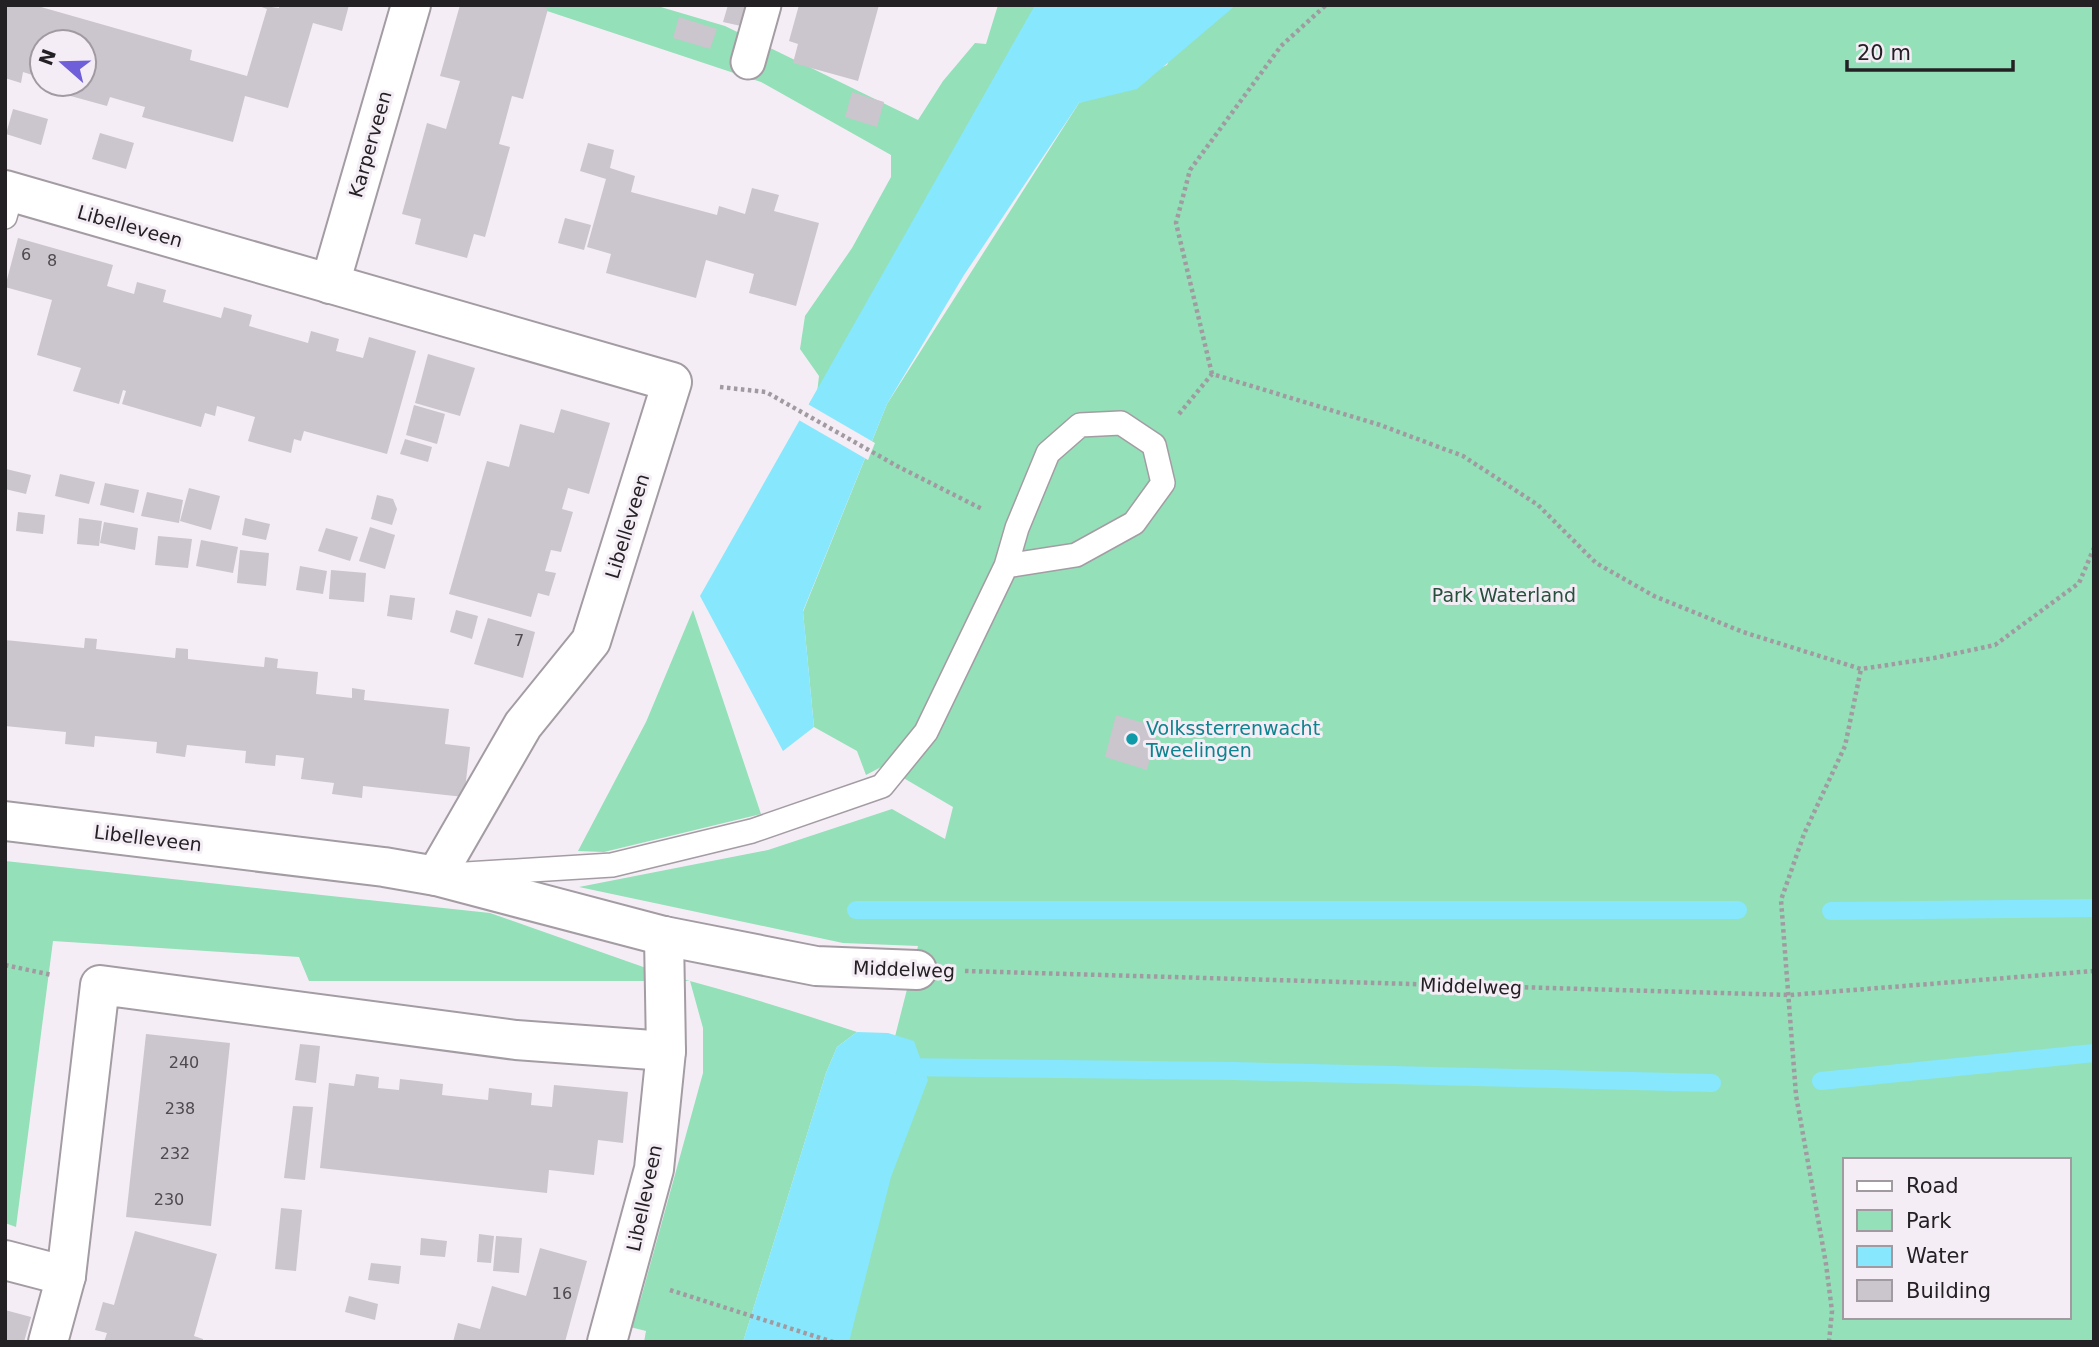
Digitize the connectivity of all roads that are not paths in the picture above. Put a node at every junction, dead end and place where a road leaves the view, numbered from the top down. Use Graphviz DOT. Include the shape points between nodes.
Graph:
graph roads {
  1 [pos="411,5"];
  2 [pos="764,5"];
  3 [pos="748,62"];
  4 [pos="8,200"];
  5 [pos="330,284"];
  6 [pos="1006,566"];
  7 [pos="5,821"];
  8 [pos="436,876"];
  9 [pos="664,936"];
  10 [pos="917,970"];
  11 [pos="666,1051"];
  12 [pos="5,1260"];
  13 [pos="65,1276"];
  14 [pos="48,1342"];
  15 [pos="607,1342"];
  1 -- 5 [label="street, Karperveen"];
  2 -- 3 [label="street"];
  4 -- 5 [label="street, Libelleveen"];
  5 -- 8 [label="street, Libelleveen" via="671,382 591,641 523,725"];
  6 -- 6 [label="lane" via="1048,453 1080,425 1121,423 1154,445 1163,482 1134,523 1076,555"];
  6 -- 8 [label="lane" via="926,732 883,786 752,831 612,864"];
  7 -- 8 [label="street, Libelleveen"];
  8 -- 9 [label="street, Middelweg"];
  9 -- 10 [label="street, Middelweg" via="816,965"];
  9 -- 11 [label="street, Libelleveen"];
  11 -- 13 [label="street" via="516,1040 100,985"];
  11 -- 15 [label="street, Libelleveen" via="654,1169"];
  12 -- 13 [label="street"];
  13 -- 14 [label="street"];
}
